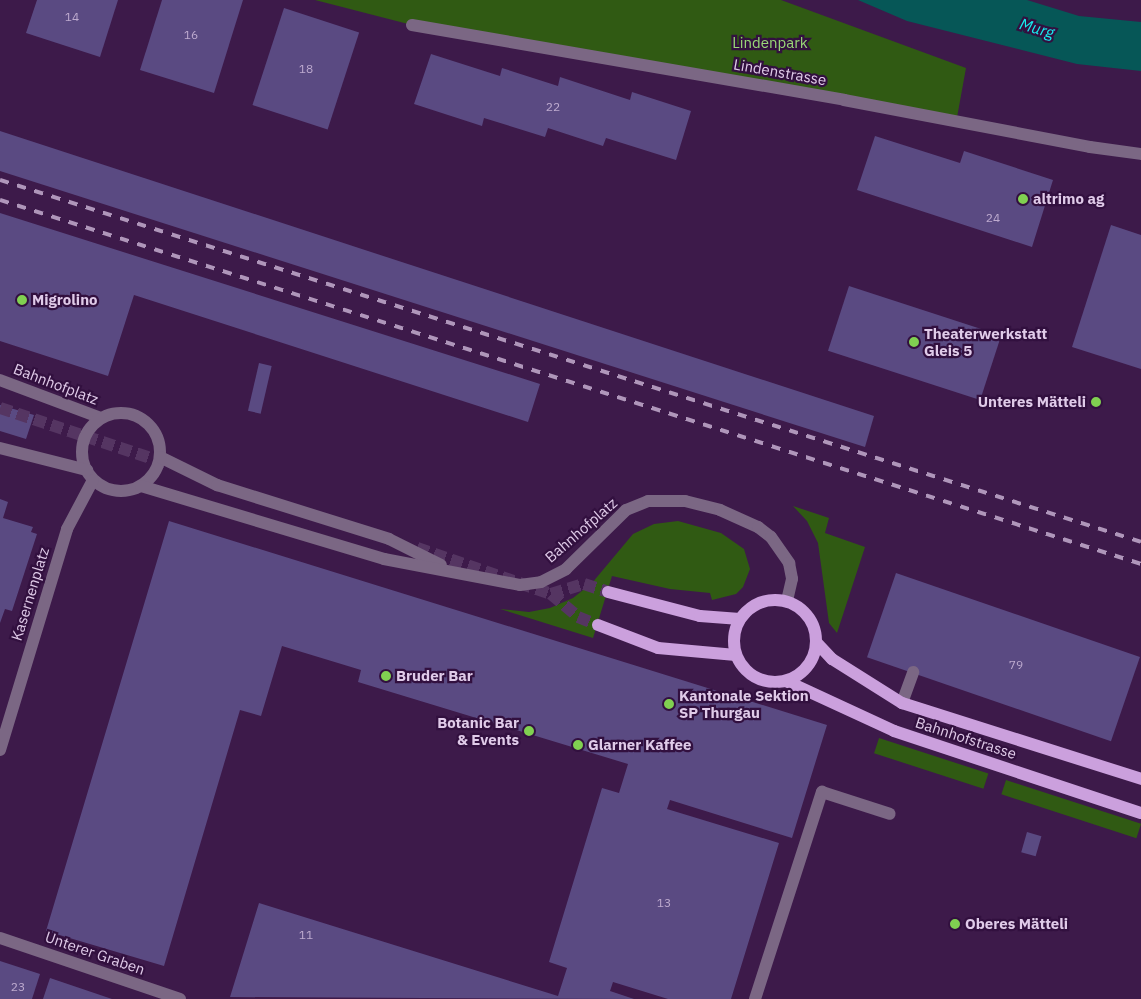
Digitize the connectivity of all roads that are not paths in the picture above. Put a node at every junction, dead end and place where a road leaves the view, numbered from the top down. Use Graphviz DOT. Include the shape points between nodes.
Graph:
graph roads {
  1 [pos="412,25"];
  2 [pos="1141,154"];
  3 [pos="0,380"];
  4 [pos="101,418"];
  5 [pos="0,448"];
  6 [pos="160,457"];
  7 [pos="90,475"];
  8 [pos="141,486"];
  9 [pos="454,572"];
  10 [pos="608,592"];
  11 [pos="787,601"];
  12 [pos="740,619"];
  13 [pos="598,625"];
  14 [pos="817,642"];
  15 [pos="736,655"];
  16 [pos="913,672"];
  17 [pos="786,682"];
  18 [pos="902,703"];
  19 [pos="0,750"];
  20 [pos="1141,779"];
  21 [pos="1141,813"];
  22 [pos="890,814"];
  23 [pos="0,938"];
  24 [pos="180,999"];
  25 [pos="755,999"];
  1 -- 2 [label="street, Lindenstrasse"];
  3 -- 4 [label="street, Bahnhofplatz"];
  4 -- 6 [label="street" via="120,413 140,418 156,434"];
  4 -- 7 [label="street" via="84,441 83,459"];
  5 -- 7 [label="street"];
  6 -- 8 [label="street" via="150,479"];
  6 -- 9 [label="street, Bahnhofplatz" via="217,485 389,539"];
  7 -- 8 [label="street" via="116,491"];
  7 -- 19 [label="street, Kasernenplatz" via="67,529"];
  8 -- 9 [label="street, Bahnhofplatz" via="384,559"];
  9 -- 11 [label="street, Bahnhofplatz" via="508,585 541,582 576,560 626,510 648,501 677,500 720,510 758,527 771,537 789,563 792,578"];
  10 -- 12 [label="main road" via="700,616"];
  11 -- 12 [label="main road" via="759,603"];
  11 -- 14 [label="main road" via="807,615"];
  12 -- 15 [label="main road" via="734,643"];
  13 -- 15 [label="main road" via="658,648"];
  14 -- 17 [label="main road" via="807,667"];
  14 -- 18 [label="main road, Bahnhofstrasse" via="832,659"];
  15 -- 17 [label="main road" via="750,674 773,683"];
  16 -- 18 [label="street"];
  17 -- 21 [label="main road, Bahnhofstrasse" via="894,731"];
  18 -- 20 [label="main road, Bahnhofstrasse"];
  22 -- 25 [label="street" via="822,792"];
  23 -- 24 [label="street, Unterer Graben"];
}
